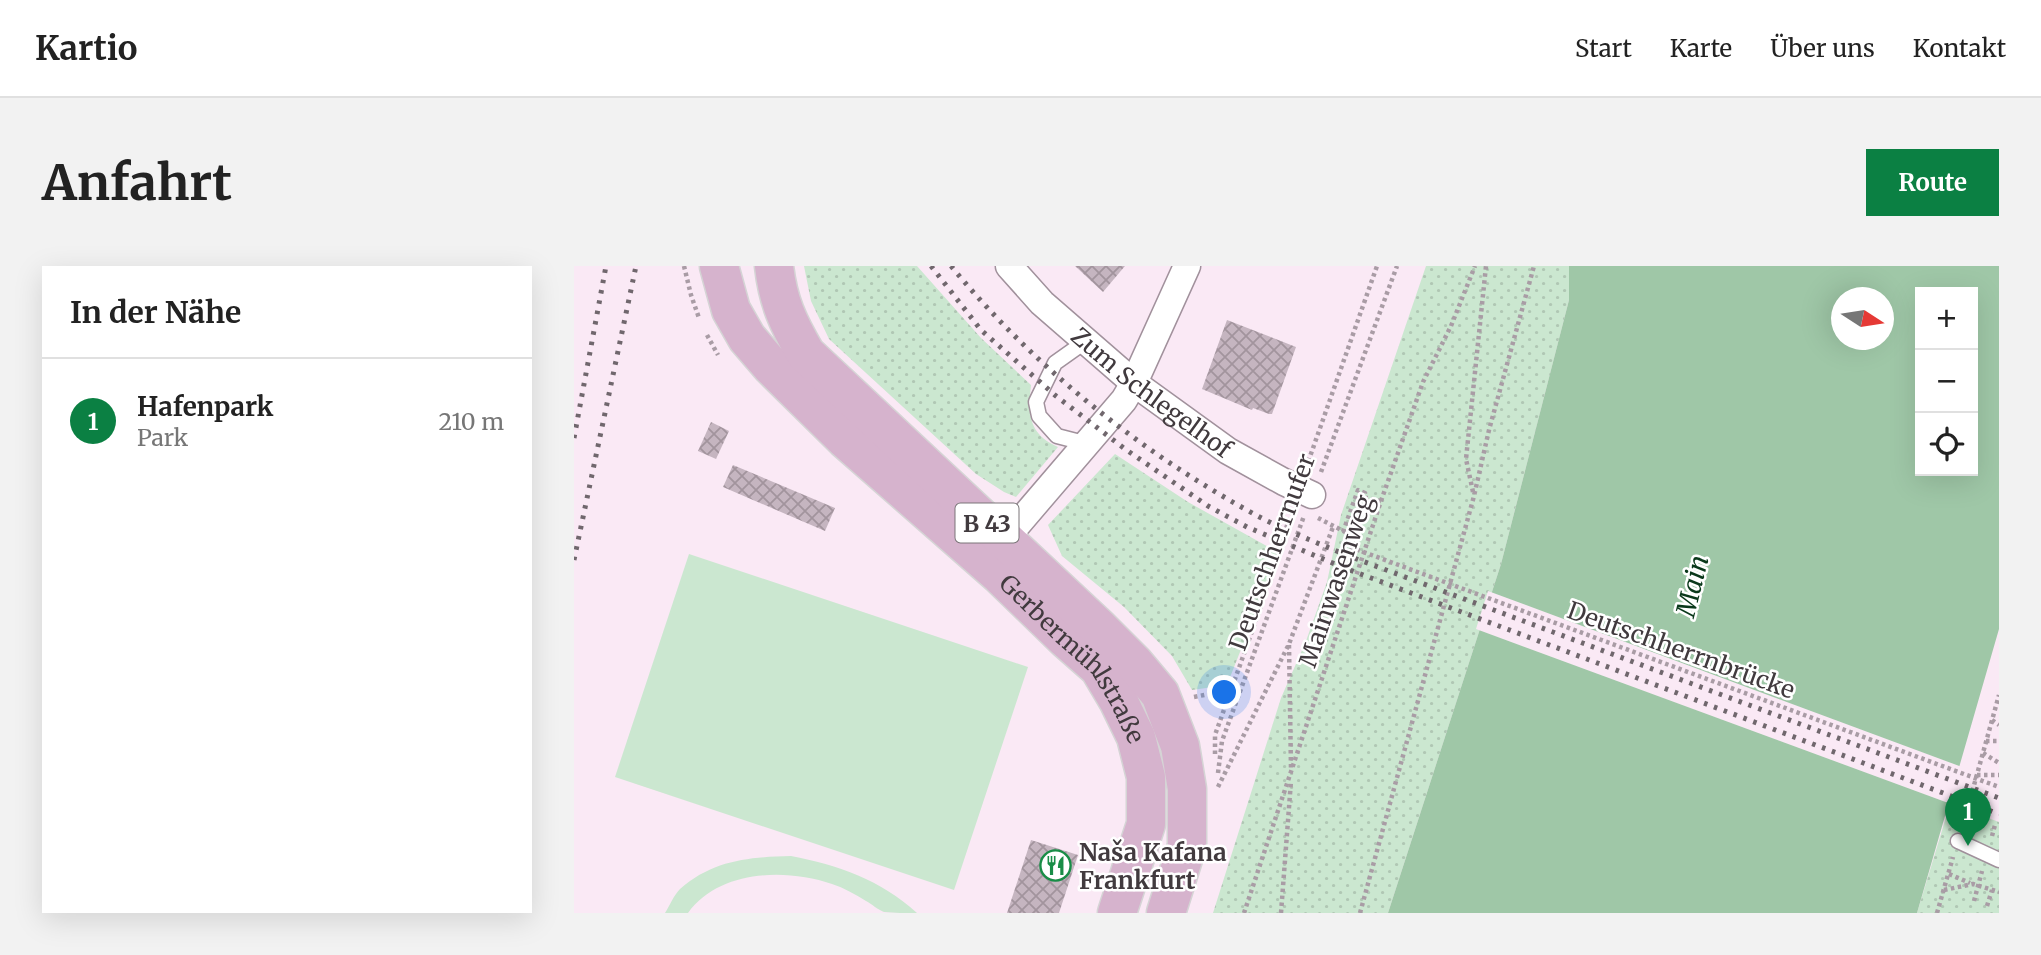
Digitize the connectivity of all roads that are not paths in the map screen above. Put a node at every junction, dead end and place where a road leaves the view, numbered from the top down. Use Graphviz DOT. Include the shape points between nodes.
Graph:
graph roads {
  1 [pos="719,266"];
  2 [pos="774,266"];
  3 [pos="1009,266"];
  4 [pos="1187,266"];
  5 [pos="1086,341"];
  6 [pos="1134,383"];
  7 [pos="1087,444"];
  8 [pos="1316,508"];
  9 [pos="1002,557"];
  10 [pos="1956,848"];
  11 [pos="1999,860"];
  12 [pos="1117,913"];
  13 [pos="1166,913"];
  1 -- 9 [label="main road, Gerbermühlstraße / B 43" via="731,310 772,367 845,439"];
  2 -- 9 [label="main road, Gerbermühlstraße / B 43" via="787,321 806,354"];
  3 -- 5 [label="street, Zum Schlegelhof"];
  4 -- 6 [label="street"];
  5 -- 6 [label="street, Zum Schlegelhof"];
  5 -- 7 [label="lane" via="1055,363 1036,402 1040,416 1057,436"];
  6 -- 7 [label="street"];
  6 -- 8 [label="street, Zum Schlegelhof"];
  7 -- 9 [label="street"];
  9 -- 12 [label="main road, Gerbermühlstraße / B 43" via="1066,639 1099,668 1136,737 1146,777 1146,824"];
  9 -- 13 [label="main road, Gerbermühlstraße / B 43" via="1099,628 1160,694 1180,746 1187,789 1187,846"];
  10 -- 11 [label="lane"];
}
